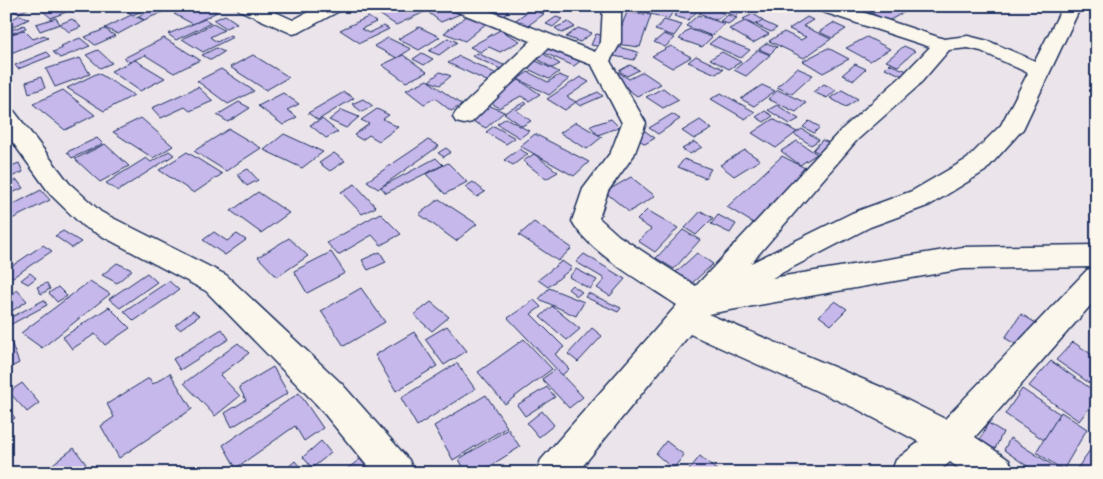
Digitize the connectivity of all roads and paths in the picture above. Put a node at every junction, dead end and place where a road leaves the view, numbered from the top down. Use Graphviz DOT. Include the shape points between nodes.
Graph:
graph roads {
  1 [pos="246,6"];
  2 [pos="334,6"];
  3 [pos="460,6"];
  4 [pos="612,6"];
  5 [pos="824,6"];
  6 [pos="1072,6"];
  7 [pos="544,39"];
  8 [pos="943,45"];
  9 [pos="600,61"];
  10 [pos="1040,71"];
  11 [pos="6,116"];
  12 [pos="464,117"];
  13 [pos="1097,256"];
  14 [pos="1097,278"];
  15 [pos="690,310"];
  16 [pos="949,440"];
  17 [pos="396,473"];
  18 [pos="554,473"];
  19 [pos="909,473"];
  20 [pos="996,473"];
  1 -- 2 [label="street" via="293,28"];
  3 -- 7 [label="street"];
  4 -- 9 [label="street" via="611,42"];
  5 -- 8 [label="street"];
  6 -- 10 [label="street"];
  7 -- 9 [label="street"];
  7 -- 12 [label="street"];
  8 -- 10 [label="street" via="968,42 988,47"];
  8 -- 15 [label="street" via="880,110 849,135"];
  9 -- 15 [label="street" via="634,123 622,155 596,189 586,221 609,244"];
  10 -- 15 [label="street" via="1011,129 976,165 921,198 861,220"];
  11 -- 17 [label="street" via="60,188 92,219 216,283 330,395"];
  13 -- 15 [label="street" via="963,258"];
  14 -- 16 [label="street"];
  15 -- 16 [label="street"];
  15 -- 18 [label="street"];
  16 -- 19 [label="street"];
  16 -- 20 [label="street"];
}
